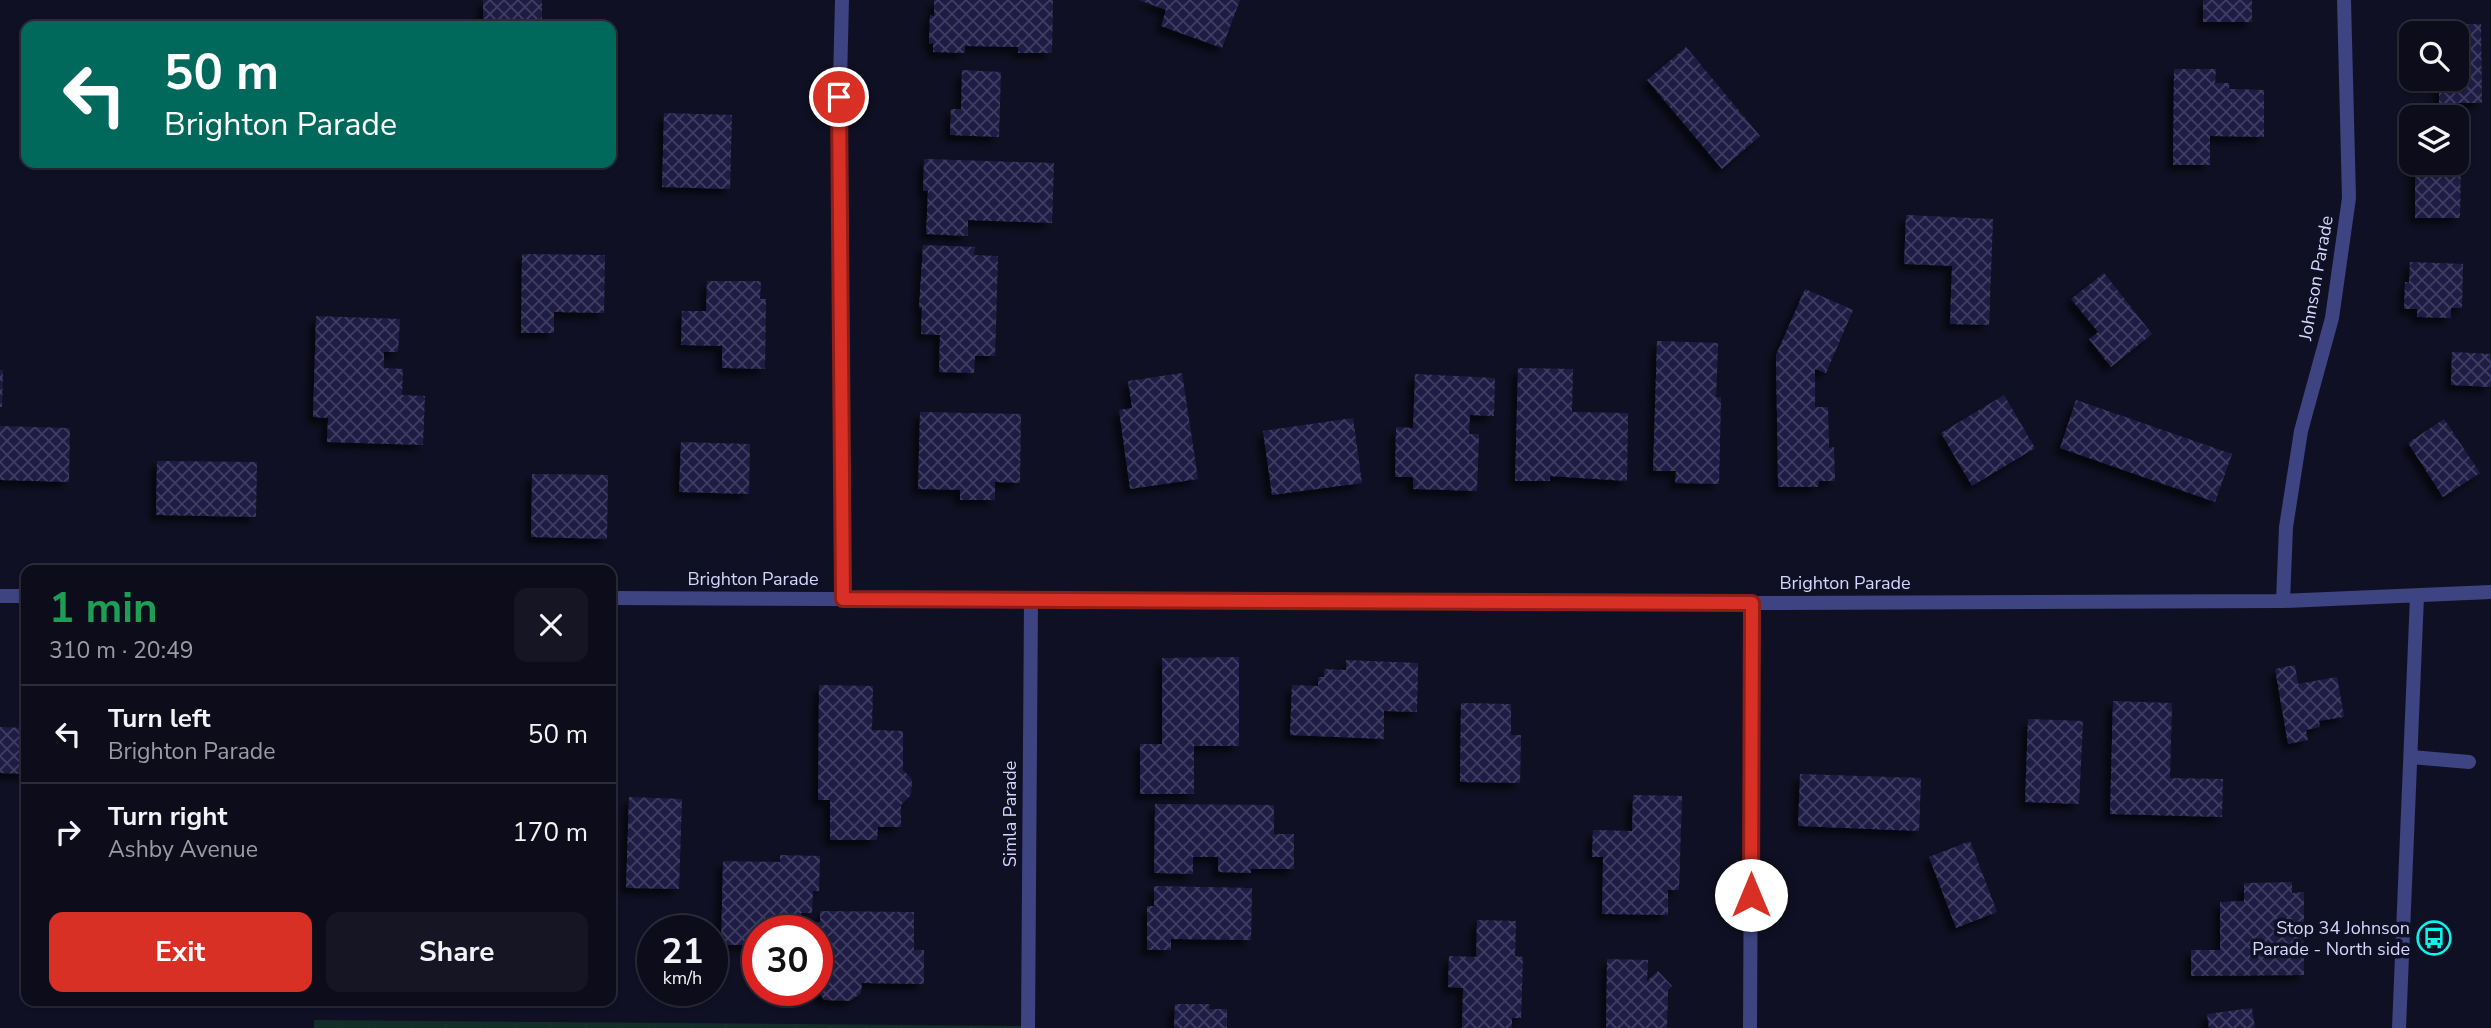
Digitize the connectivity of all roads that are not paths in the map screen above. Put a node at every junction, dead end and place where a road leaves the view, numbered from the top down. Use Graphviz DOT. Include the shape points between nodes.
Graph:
graph roads {
  1 [pos="842,0"];
  2 [pos="2344,0"];
  3 [pos="2491,592"];
  4 [pos="0,596"];
  5 [pos="21,596"];
  6 [pos="2417,596"];
  7 [pos="616,598"];
  8 [pos="843,599"];
  9 [pos="1031,600"];
  10 [pos="2283,601"];
  11 [pos="1752,603"];
  12 [pos="2411,757"];
  13 [pos="2469,762"];
  14 [pos="1028,1028"];
  15 [pos="1750,1028"];
  16 [pos="2399,1028"];
  1 -- 8 [label="street"];
  2 -- 10 [label="street, Johnson Parade" via="2349,198 2332,318 2301,431 2286,527"];
  3 -- 6 [label="street, Brighton Parade"];
  4 -- 5 [label="street"];
  6 -- 10 [label="street, Brighton Parade"];
  6 -- 12 [label="street"];
  7 -- 8 [label="street, Brighton Parade"];
  8 -- 9 [label="street, Brighton Parade"];
  9 -- 11 [label="street, Brighton Parade"];
  9 -- 14 [label="street, Simla Parade"];
  10 -- 11 [label="street, Brighton Parade"];
  11 -- 15 [label="street"];
  12 -- 13 [label="street"];
  12 -- 16 [label="street"];
}
